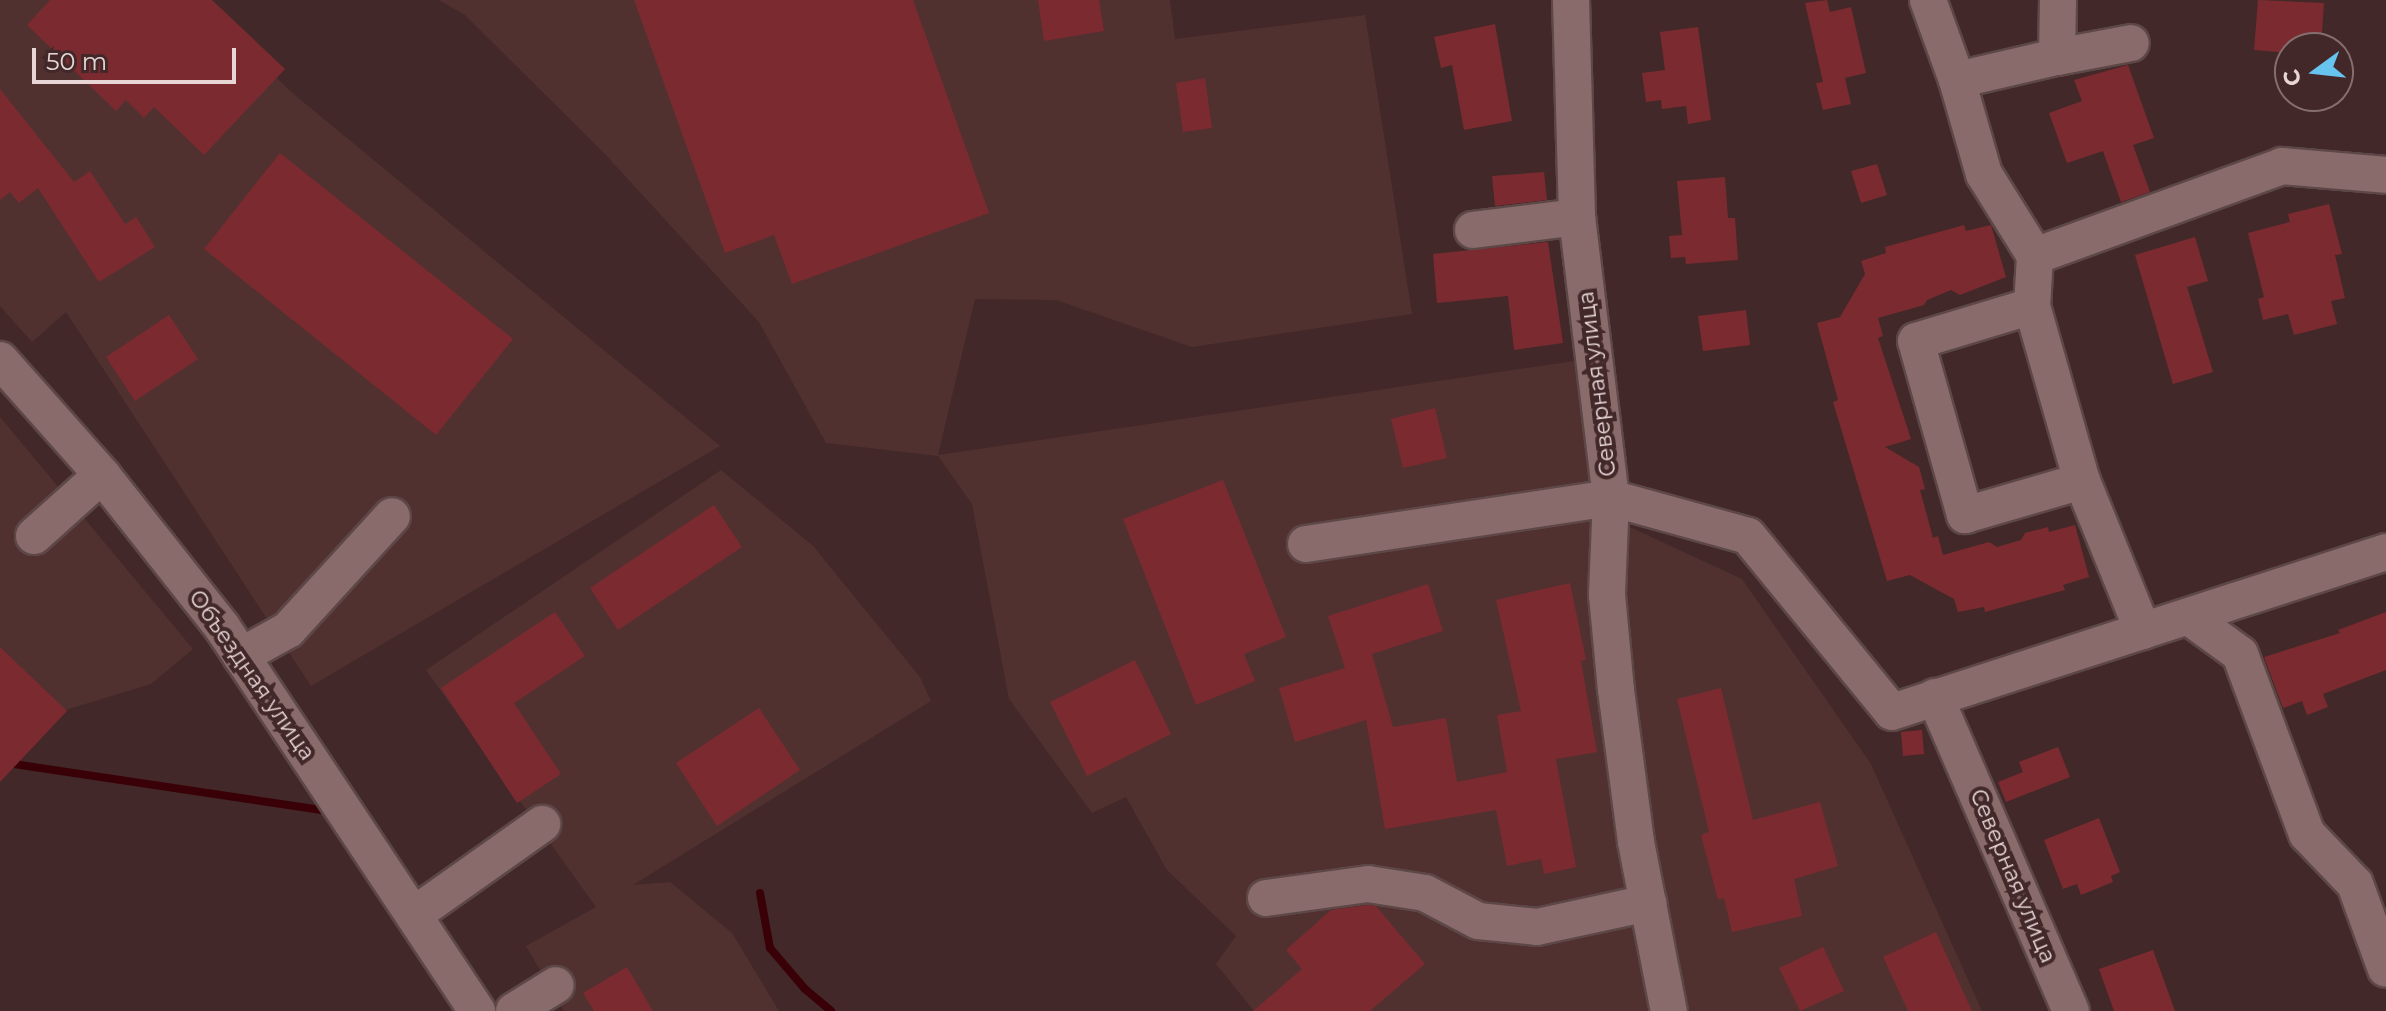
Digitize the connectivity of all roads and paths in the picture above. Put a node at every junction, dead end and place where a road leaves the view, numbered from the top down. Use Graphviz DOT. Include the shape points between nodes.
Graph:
graph roads {
  1 [pos="1571,0"];
  2 [pos="1928,0"];
  3 [pos="2058,0"];
  4 [pos="2131,43"];
  5 [pos="2057,57"];
  6 [pos="1957,80"];
  7 [pos="2386,175"];
  8 [pos="1577,217"];
  9 [pos="1473,230"];
  10 [pos="2035,256"];
  11 [pos="2032,306"];
  12 [pos="0,360"];
  13 [pos="102,475"];
  14 [pos="2082,481"];
  15 [pos="1611,498"];
  16 [pos="392,516"];
  17 [pos="34,536"];
  18 [pos="1306,544"];
  19 [pos="2386,552"];
  20 [pos="2189,617"];
  21 [pos="2143,631"];
  22 [pos="241,656"];
  23 [pos="1935,697"];
  24 [pos="542,824"];
  25 [pos="1266,898"];
  26 [pos="1648,903"];
  27 [pos="415,914"];
  28 [pos="2386,969"];
  29 [pos="556,985"];
  30 [pos="523,1009"];
  31 [pos="477,1011"];
  32 [pos="1669,1011"];
  33 [pos="2071,1011"];
  1 -- 8 [label="street, Северная улица"];
  2 -- 6 [label="street"];
  3 -- 5 [label="street"];
  4 -- 5 [label="street"];
  5 -- 6 [label="street"];
  6 -- 10 [label="street" via="1984,174"];
  7 -- 10 [label="street" via="2282,166"];
  8 -- 9 [label="street"];
  8 -- 15 [label="street, Северная улица"];
  10 -- 11 [label="street"];
  11 -- 14 [label="street"];
  11 -- 14 [label="street" via="1916,341 1965,515"];
  12 -- 13 [label="street, Объездная улица"];
  13 -- 17 [label="street"];
  13 -- 22 [label="street, Объездная улица"];
  14 -- 21 [label="street"];
  15 -- 18 [label="street"];
  15 -- 23 [label="street, Северная улица" via="1748,536 1892,712"];
  15 -- 26 [label="street" via="1608,611"];
  16 -- 22 [label="street" via="288,630"];
  19 -- 20 [label="street, Северная улица"];
  20 -- 21 [label="street, Северная улица"];
  20 -- 28 [label="street" via="2240,654 2307,834 2355,884"];
  21 -- 23 [label="street, Северная улица"];
  22 -- 27 [label="street, Объездная улица"];
  23 -- 33 [label="street, Северная улица"];
  24 -- 27 [label="street"];
  25 -- 26 [label="street" via="1368,884 1425,893 1478,921 1537,927"];
  26 -- 32 [label="street"];
  27 -- 31 [label="street, Объездная улица"];
  29 -- 30 [label="street"];
}
